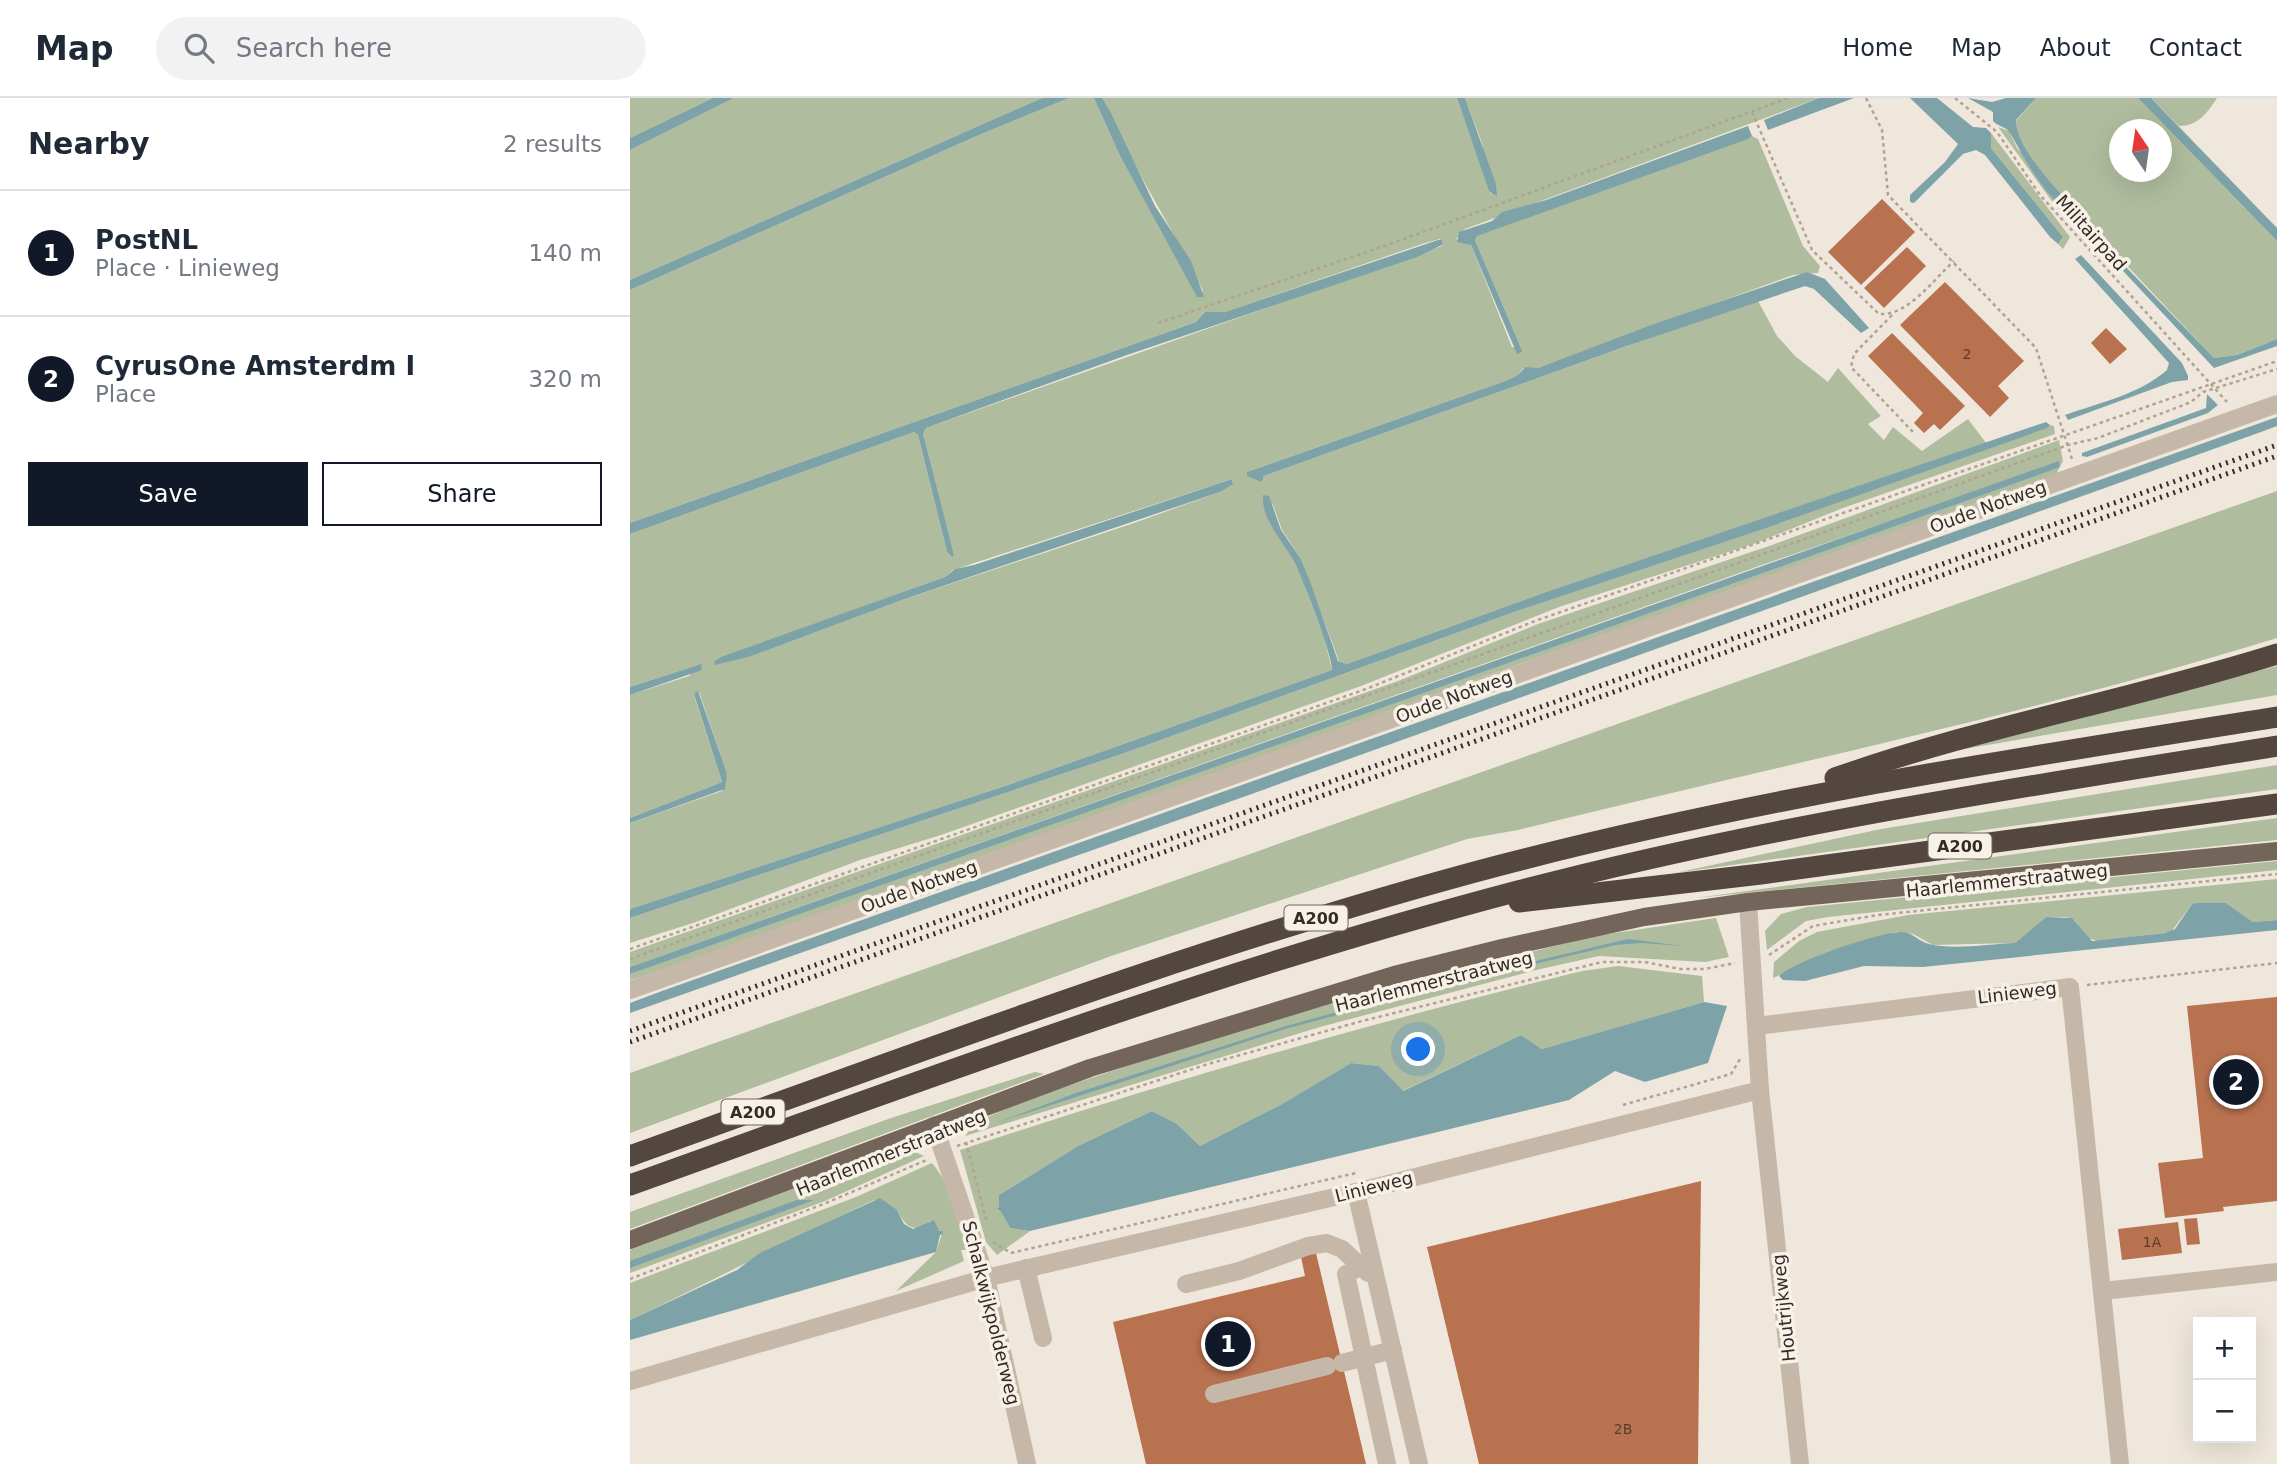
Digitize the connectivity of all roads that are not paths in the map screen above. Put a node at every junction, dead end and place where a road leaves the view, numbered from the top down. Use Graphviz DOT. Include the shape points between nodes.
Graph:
graph roads {
  1 [pos="2277,404"];
  2 [pos="2277,654"];
  3 [pos="2277,717"];
  4 [pos="2277,746"];
  5 [pos="1767,803"];
  6 [pos="2277,803"];
  7 [pos="2277,851"];
  8 [pos="1748,902"];
  9 [pos="1451,911"];
  10 [pos="630,990"];
  11 [pos="1757,1026"];
  12 [pos="1760,1090"];
  13 [pos="934,1125"];
  14 [pos="630,1156"];
  15 [pos="630,1185"];
  16 [pos="1356,1192"];
  17 [pos="630,1240"];
  18 [pos="1026,1268"];
  19 [pos="1358,1268"];
  20 [pos="2277,1272"];
  21 [pos="1376,1276"];
  22 [pos="986,1278"];
  23 [pos="1186,1284"];
  24 [pos="2103,1291"];
  25 [pos="1043,1338"];
  26 [pos="1393,1350"];
  27 [pos="1363,1357"];
  28 [pos="630,1381"];
  29 [pos="1214,1394"];
  30 [pos="1027,1464"];
  31 [pos="1387,1464"];
  32 [pos="1419,1464"];
  33 [pos="1800,1464"];
  34 [pos="2120,1464"];
  1 -- 10 [label="street, Oude Notweg"];
  2 -- 5 [label="highway, A200" via="1880,762"];
  3 -- 5 [label="highway, A200" via="1881,780"];
  4 -- 9 [label="highway, A200" via="1828,821 1642,860"];
  5 -- 14 [label="highway, A200" via="1501,865 1262,934"];
  6 -- 9 [label="highway, A200" via="1761,874"];
  7 -- 8 [label="main road, Haarlemmerstraatweg"];
  8 -- 11 [label="street"];
  8 -- 13 [label="main road, Haarlemmerstraatweg" via="1644,917 1394,975 1153,1047"];
  9 -- 15 [label="highway, A200" via="1241,972"];
  11 -- 12 [label="street"];
  11 -- 24 [label="street, Linieweg" via="2070,987"];
  12 -- 16 [label="street, Linieweg"];
  12 -- 33 [label="street, Houtrijkweg"];
  13 -- 17 [label="main road, Haarlemmerstraatweg"];
  13 -- 22 [label="street, Schalkwijkpolderweg"];
  16 -- 18 [label="street, Linieweg"];
  16 -- 21 [label="street"];
  18 -- 22 [label="street, Linieweg"];
  18 -- 25 [label="street" via="1046,1317"];
  19 -- 21 [label="street"];
  19 -- 23 [label="street" via="1342,1249 1327,1243"];
  19 -- 27 [label="street" via="1346,1274"];
  20 -- 24 [label="street"];
  21 -- 26 [label="street"];
  22 -- 28 [label="street, Linieweg"];
  22 -- 30 [label="street, Schalkwijkpolderweg"];
  24 -- 34 [label="street"];
  26 -- 27 [label="street"];
  26 -- 32 [label="street"];
  27 -- 29 [label="street"];
  27 -- 31 [label="street"];
}
